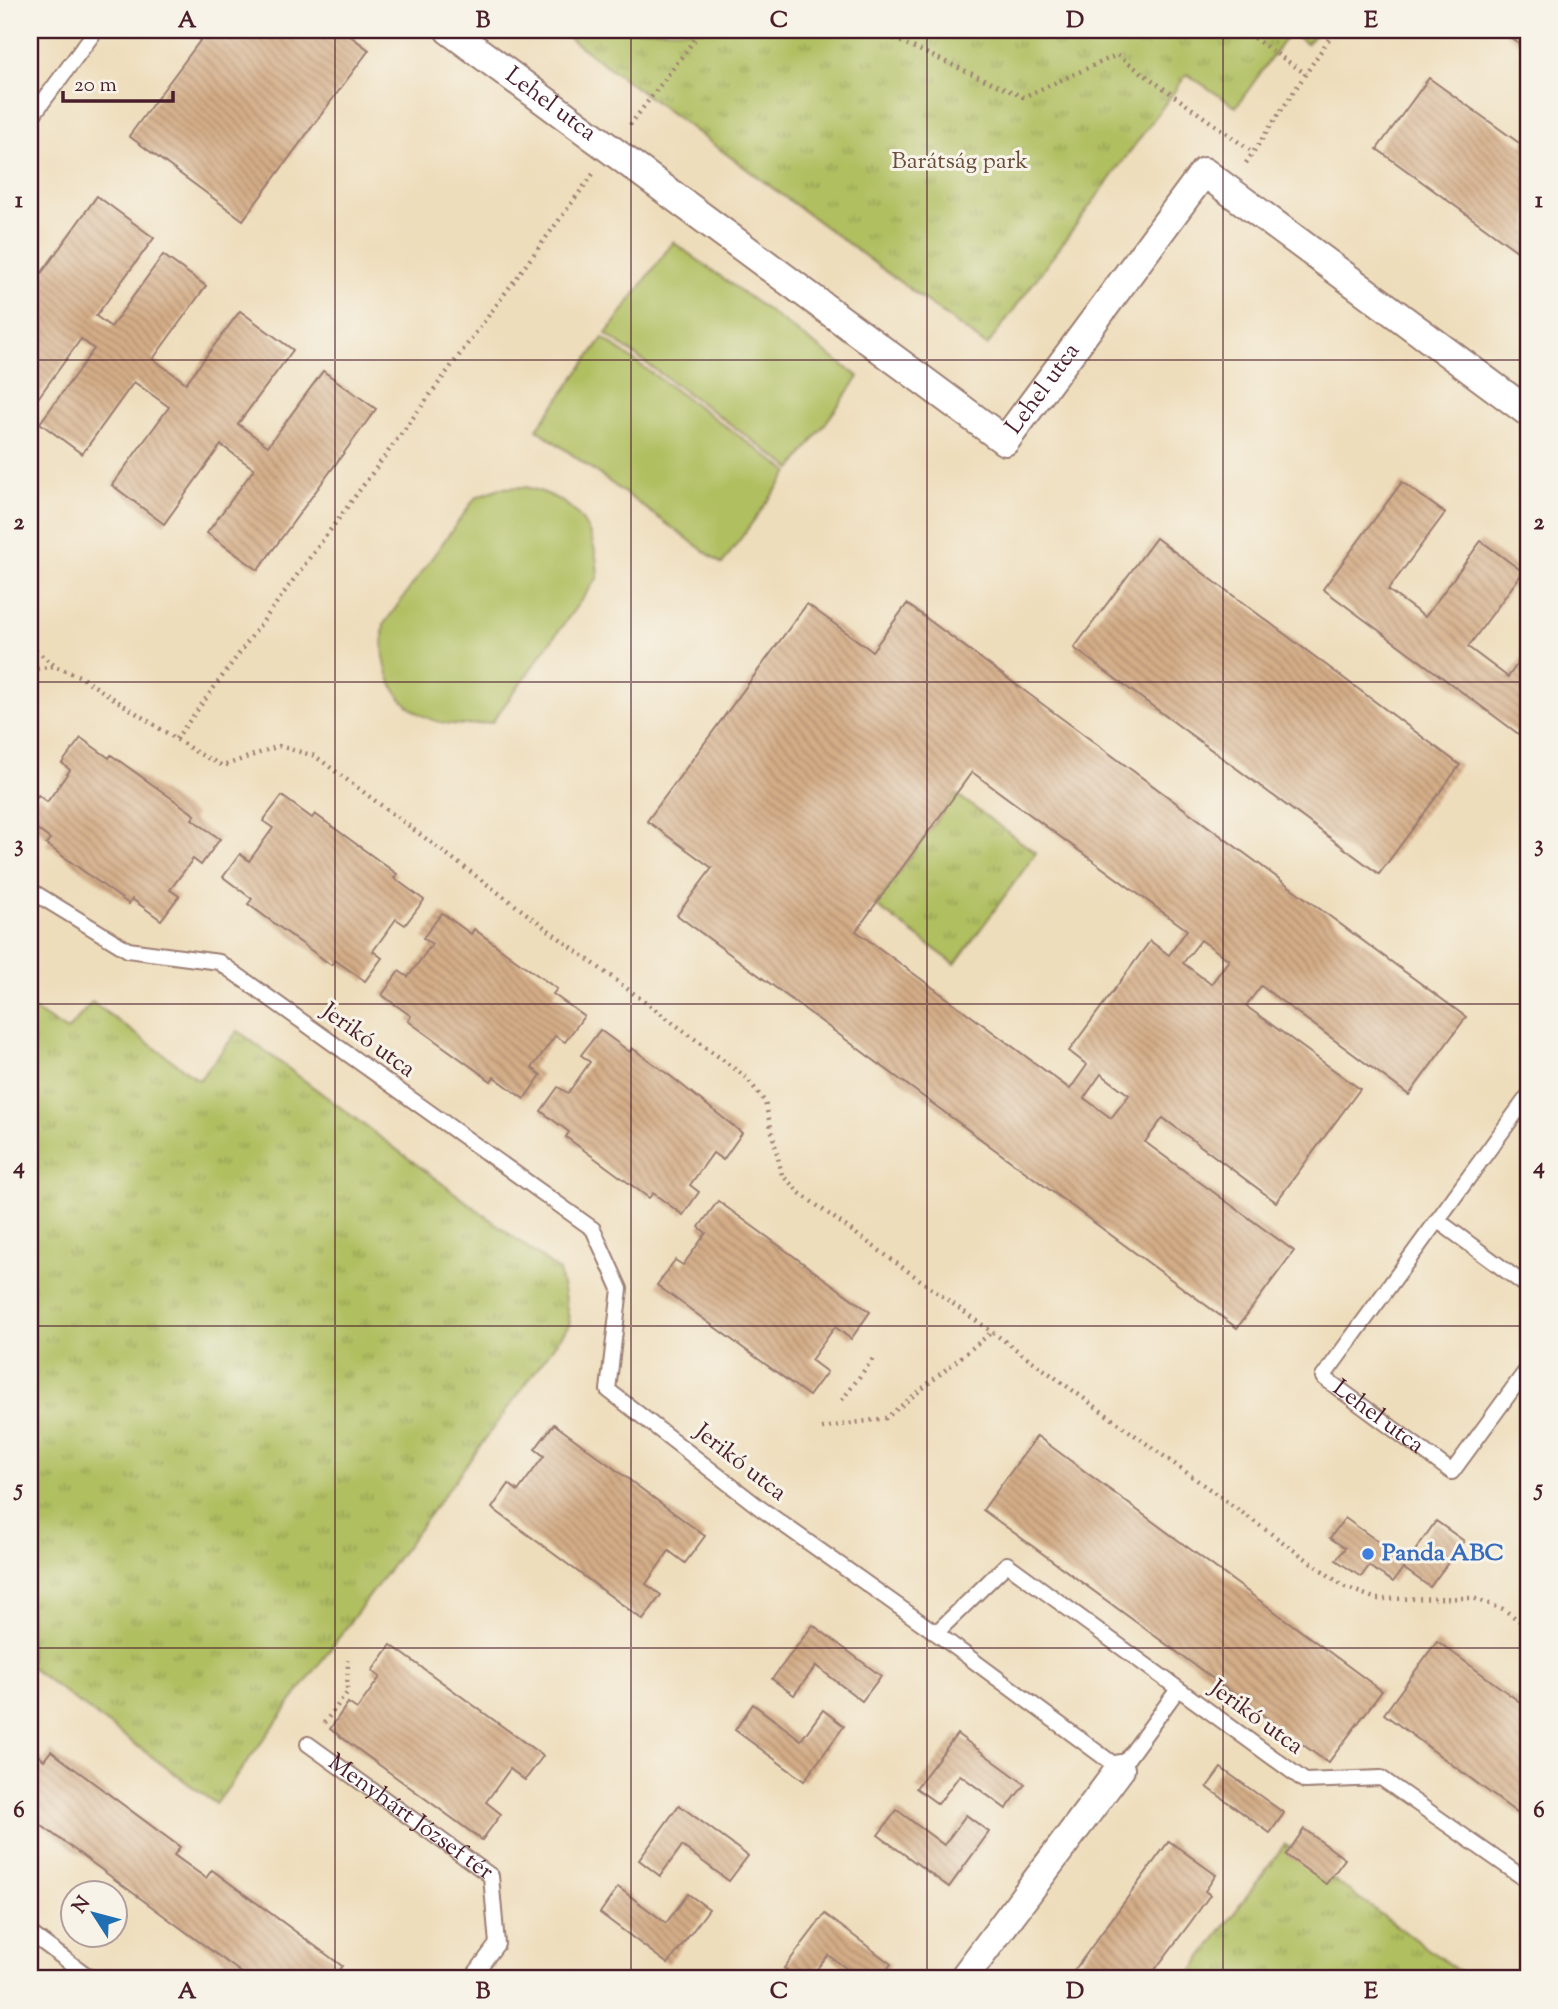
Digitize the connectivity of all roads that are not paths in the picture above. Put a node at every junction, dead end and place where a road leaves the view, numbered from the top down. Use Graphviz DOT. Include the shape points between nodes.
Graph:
graph roads {
  1 [pos="96,30"];
  2 [pos="449,30"];
  3 [pos="30,119"];
  4 [pos="1528,412"];
  5 [pos="30,890"];
  6 [pos="1528,1096"];
  7 [pos="1437,1220"];
  8 [pos="1528,1287"];
  9 [pos="1528,1368"];
  10 [pos="936,1633"];
  11 [pos="1178,1689"];
  12 [pos="308,1744"];
  13 [pos="1120,1769"];
  14 [pos="1528,1881"];
  15 [pos="30,1933"];
  16 [pos="92,1979"];
  17 [pos="471,1979"];
  18 [pos="963,1979"];
  1 -- 3 [label="lane"];
  2 -- 4 [label="street, Lehel utca" via="1006,441 1204,172"];
  5 -- 10 [label="lane, Jerikó utca" via="128,950 219,962 593,1229 620,1289 608,1390 760,1508"];
  6 -- 7 [label="lane, Lehel utca"];
  7 -- 8 [label="lane"];
  7 -- 9 [label="lane, Lehel utca" via="1323,1377 1452,1472"];
  10 -- 11 [label="lane, Jerikó utca" via="1007,1564"];
  10 -- 13 [label="lane"];
  11 -- 13 [label="lane"];
  11 -- 14 [label="lane, Jerikó utca" via="1305,1781 1381,1778"];
  12 -- 17 [label="lane, Menyhárt József tér" via="491,1876 497,1944"];
  13 -- 18 [label="street"];
  15 -- 16 [label="lane"];
}
